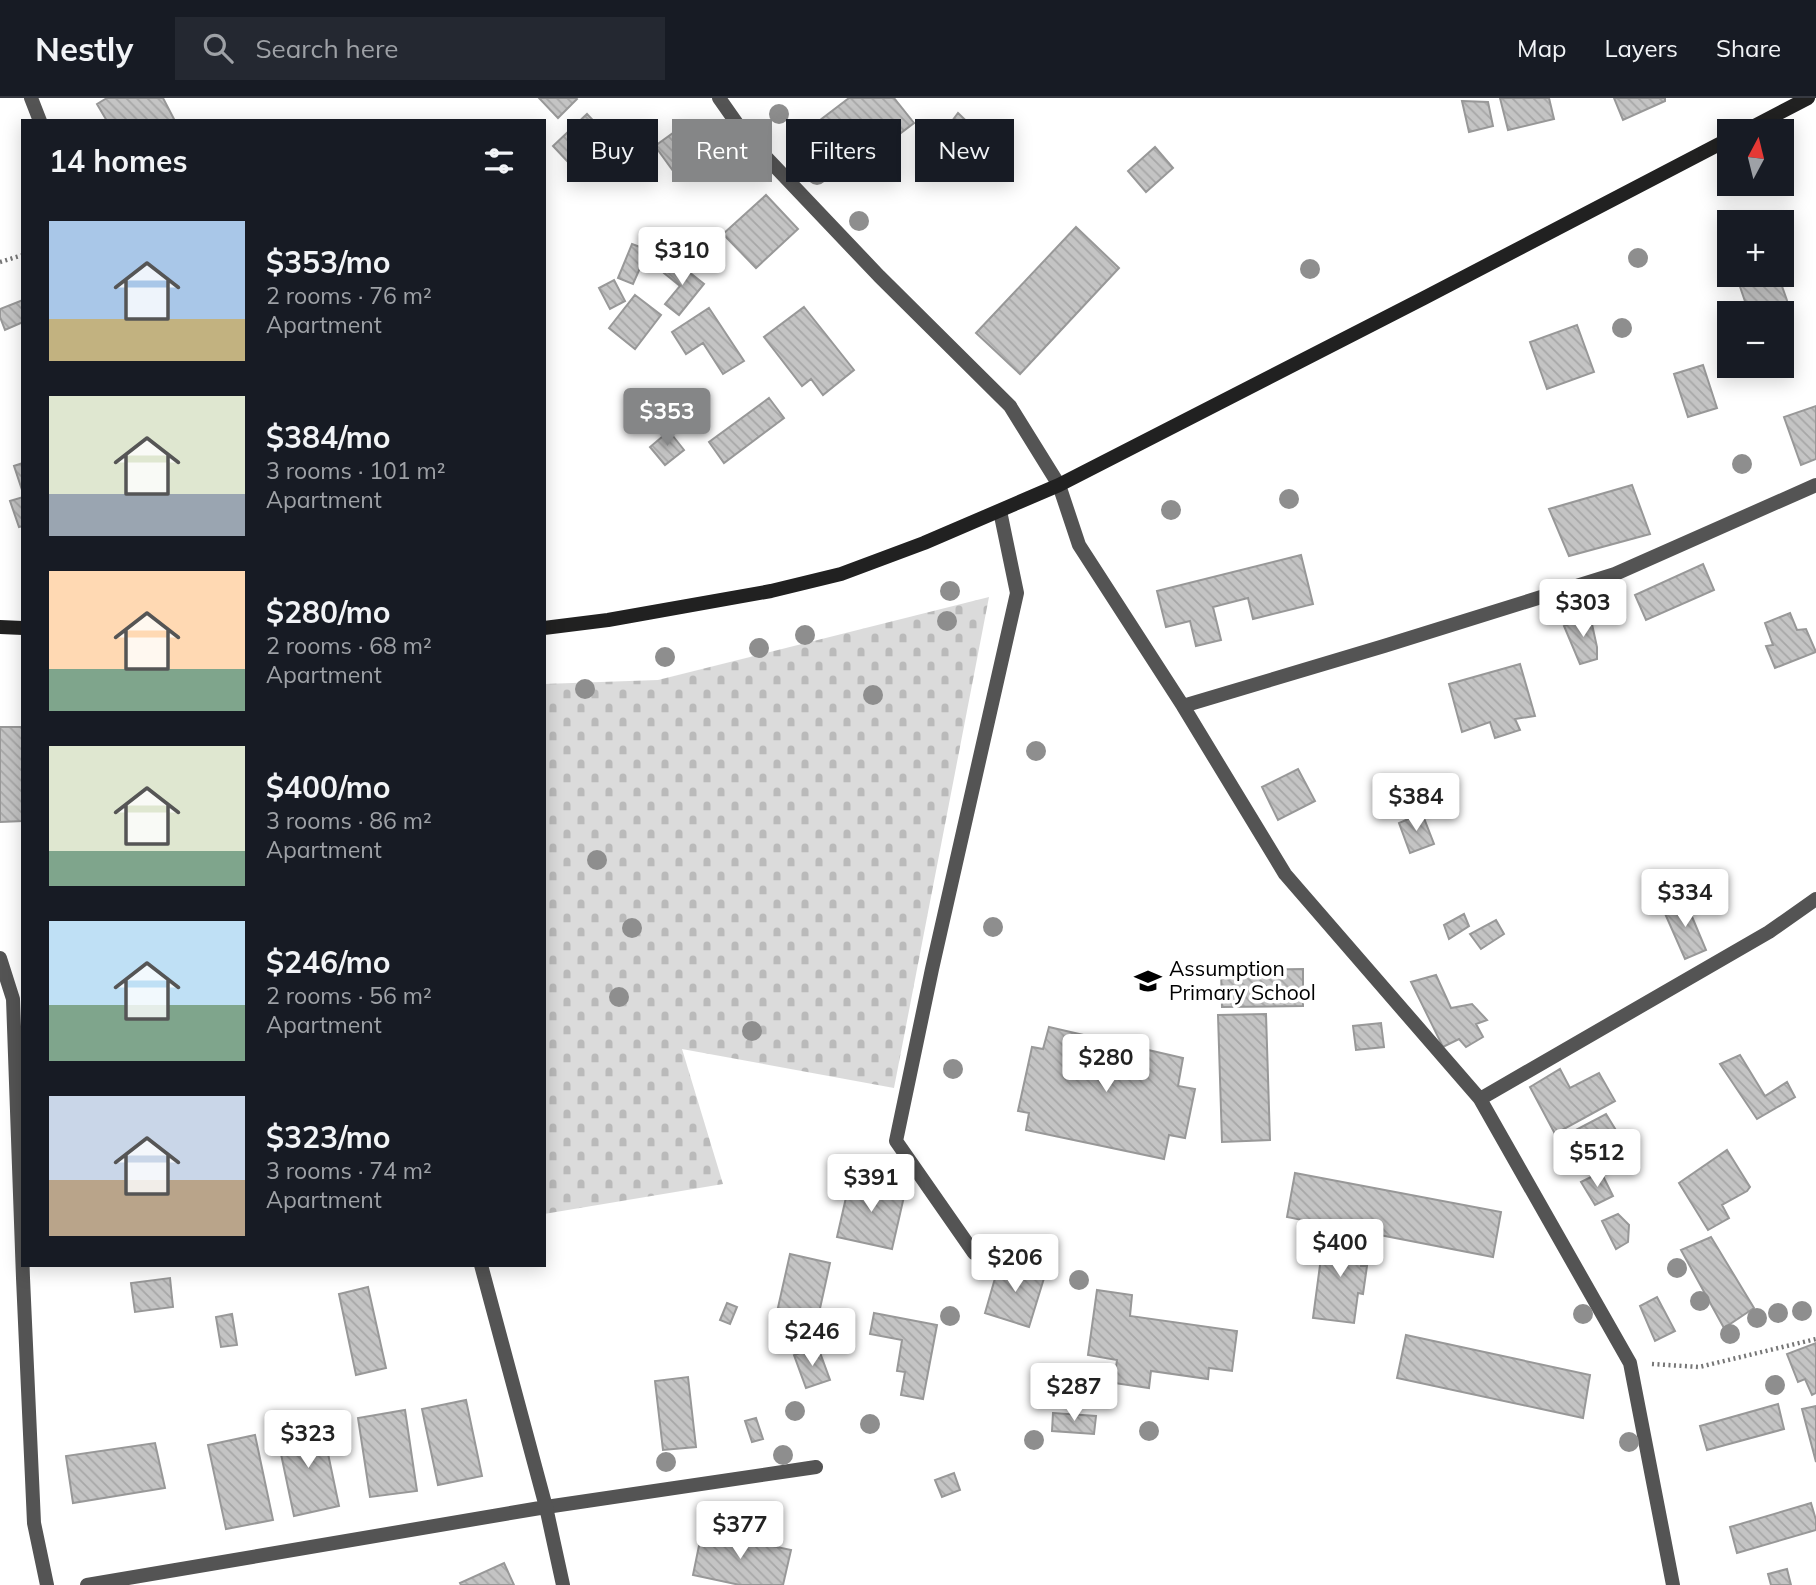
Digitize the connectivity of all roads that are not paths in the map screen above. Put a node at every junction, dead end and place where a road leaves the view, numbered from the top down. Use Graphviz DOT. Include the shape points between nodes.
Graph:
graph roads {
  1 [pos="31,98"];
  2 [pos="719,98"];
  3 [pos="1808,98"];
  4 [pos="39,119"];
  5 [pos="1768,119"];
  6 [pos="1717,145"];
  7 [pos="1059,485"];
  8 [pos="1816,485"];
  9 [pos="1000,511"];
  10 [pos="0,627"];
  11 [pos="21,628"];
  12 [pos="546,628"];
  13 [pos="1183,706"];
  14 [pos="1816,899"];
  15 [pos="0,958"];
  16 [pos="1480,1098"];
  17 [pos="21,1222"];
  18 [pos="974,1253"];
  19 [pos="23,1267"];
  20 [pos="482,1267"];
  21 [pos="816,1467"];
  22 [pos="546,1507"];
  23 [pos="47,1585"];
  24 [pos="87,1585"];
  25 [pos="563,1585"];
  26 [pos="1673,1585"];
  1 -- 4 [label="street"];
  2 -- 7 [label="street" via="754,145 1010,405"];
  3 -- 5 [label="main road"];
  6 -- 7 [label="main road"];
  7 -- 9 [label="main road"];
  7 -- 13 [label="street" via="1079,545"];
  8 -- 13 [label="street" via="1615,574"];
  9 -- 12 [label="main road" via="841,574 712,602"];
  9 -- 18 [label="street" via="1017,593 896,1141"];
  10 -- 11 [label="main road"];
  13 -- 16 [label="street" via="1285,874"];
  14 -- 16 [label="street" via="1769,932"];
  15 -- 17 [label="street" via="13,999"];
  16 -- 26 [label="street" via="1630,1363"];
  19 -- 23 [label="street" via="34,1523"];
  20 -- 22 [label="street"];
  21 -- 22 [label="street"];
  22 -- 24 [label="street"];
  22 -- 25 [label="street"];
}
